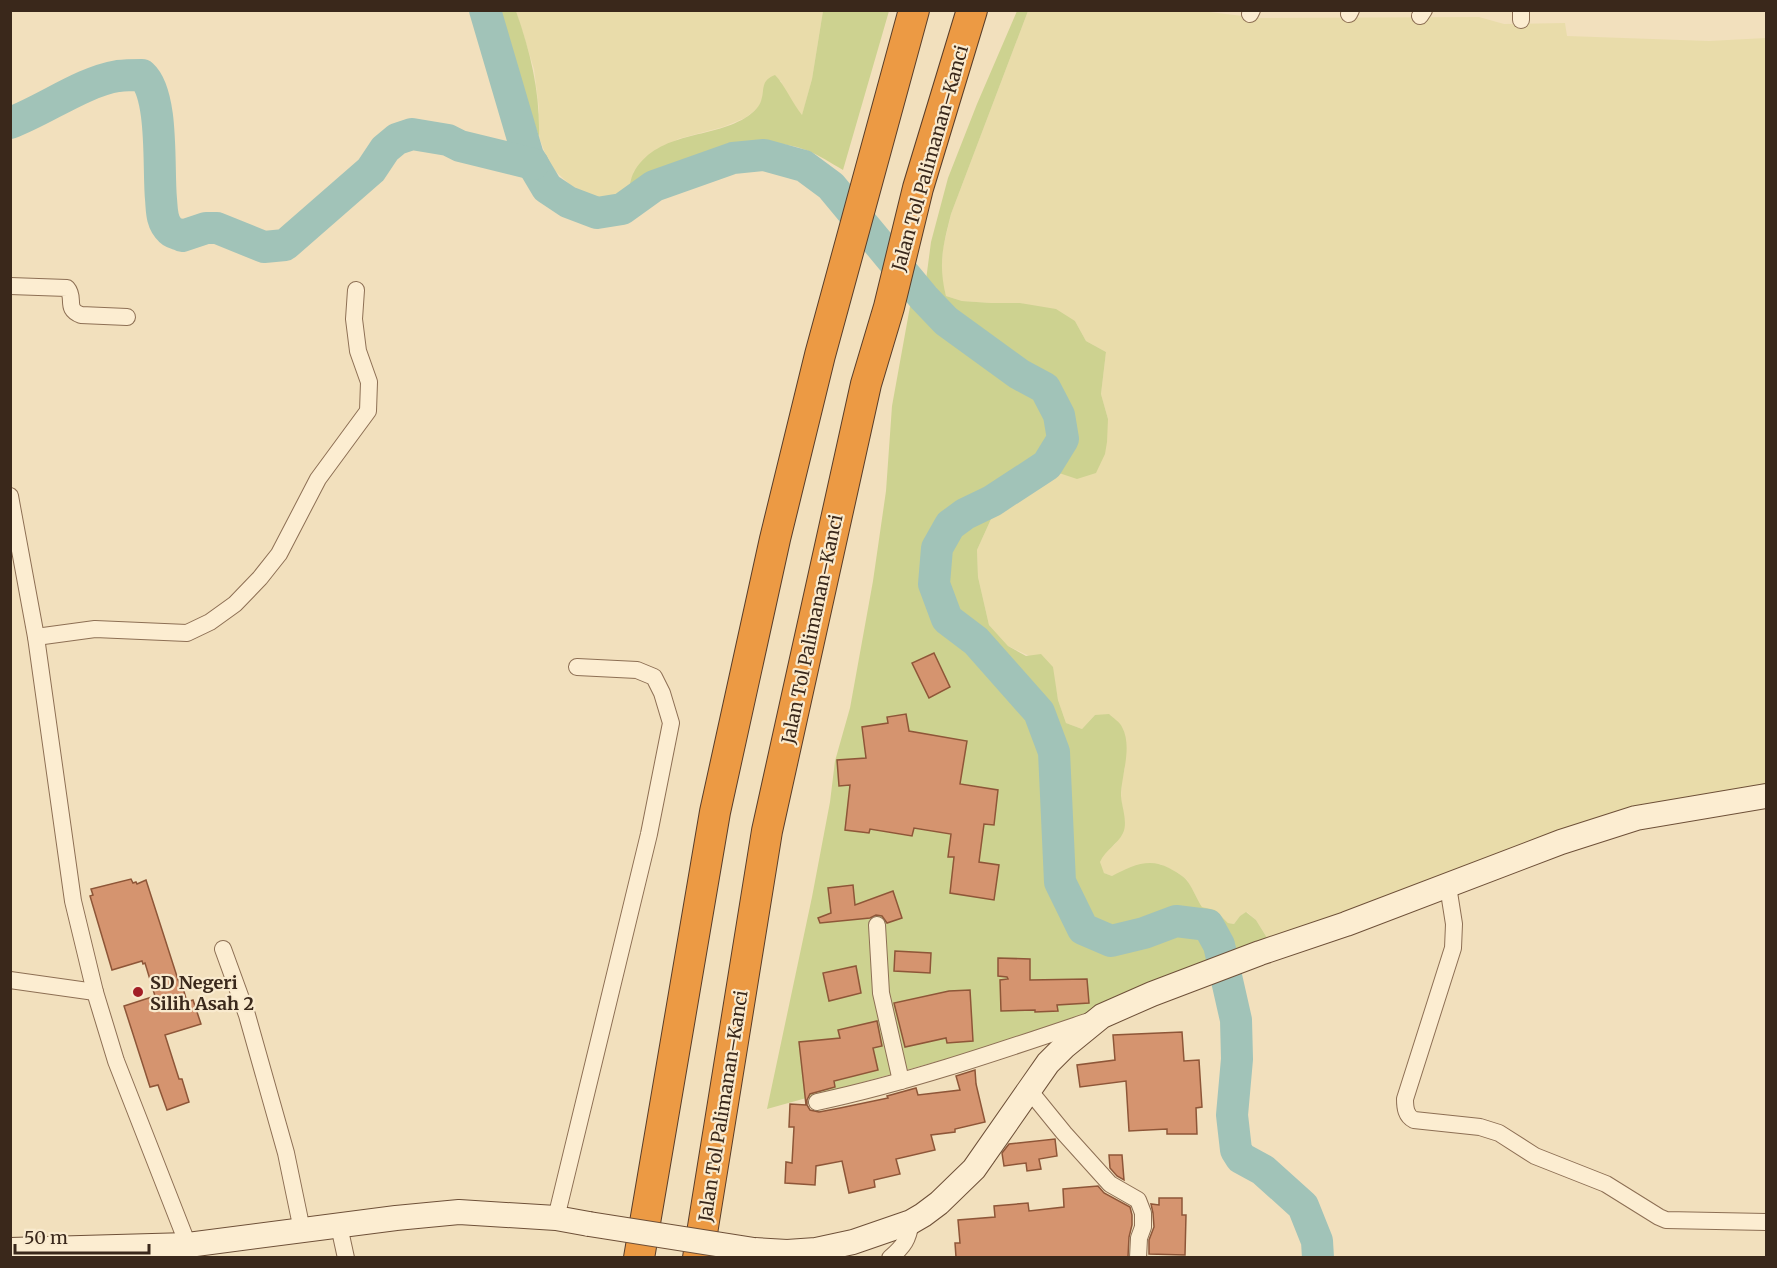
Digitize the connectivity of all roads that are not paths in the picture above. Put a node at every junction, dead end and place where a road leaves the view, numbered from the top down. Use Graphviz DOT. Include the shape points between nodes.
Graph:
graph roads {
  1 [pos="914,10"];
  2 [pos="972,10"];
  3 [pos="10,286"];
  4 [pos="356,290"];
  5 [pos="127,317"];
  6 [pos="10,496"];
  7 [pos="15,550"];
  8 [pos="36,637"];
  9 [pos="577,667"];
  10 [pos="1767,796"];
  11 [pos="1448,886"];
  12 [pos="877,925"];
  13 [pos="223,949"];
  14 [pos="10,980"];
  15 [pos="95,992"];
  16 [pos="1102,1016"];
  17 [pos="901,1081"];
  18 [pos="1029,1090"];
  19 [pos="817,1102"];
  20 [pos="556,1218"];
  21 [pos="911,1222"];
  22 [pos="1767,1222"];
  23 [pos="339,1226"];
  24 [pos="302,1230"];
  25 [pos="188,1245"];
  26 [pos="10,1250"];
  27 [pos="346,1257"];
  28 [pos="639,1257"];
  29 [pos="698,1257"];
  30 [pos="890,1257"];
  31 [pos="1138,1257"];
  1 -- 28 [label="highway" via="820,355 715,812"];
  2 -- 29 [label="highway, Jalan Tol Palimanan–Kanci" via="918,188 890,307 866,384 767,831"];
  3 -- 5 [label="street" via="68,288 74,313"];
  4 -- 8 [label="street" via="354,319 358,351 369,382 368,411 318,479 279,554 260,578 235,604 187,633 95,629"];
  6 -- 7 [label="street"];
  7 -- 8 [label="street"];
  8 -- 15 [label="street" via="73,901"];
  9 -- 20 [label="street" via="637,670 654,677 670,723 649,834"];
  10 -- 11 [label="street" via="1636,818"];
  11 -- 16 [label="street" via="1162,989"];
  11 -- 22 [label="street" via="1453,948 1405,1099 1410,1118 1499,1133 1535,1156 1606,1184 1666,1220"];
  12 -- 17 [label="street" via="881,993"];
  13 -- 24 [label="street" via="247,1015"];
  14 -- 15 [label="street"];
  15 -- 25 [label="street" via="116,1061"];
  16 -- 17 [label="street"];
  16 -- 18 [label="street" via="1056,1055"];
  17 -- 19 [label="street"];
  18 -- 21 [label="street" via="974,1169 939,1203"];
  18 -- 31 [label="street" via="1110,1184 1137,1200 1143,1213"];
  20 -- 21 [label="street, bridge" via="788,1252 853,1242"];
  20 -- 23 [label="street" via="459,1212"];
  21 -- 30 [label="street" via="909,1236"];
  23 -- 24 [label="street"];
  23 -- 27 [label="street"];
  24 -- 25 [label="street"];
  25 -- 26 [label="street"];
}
